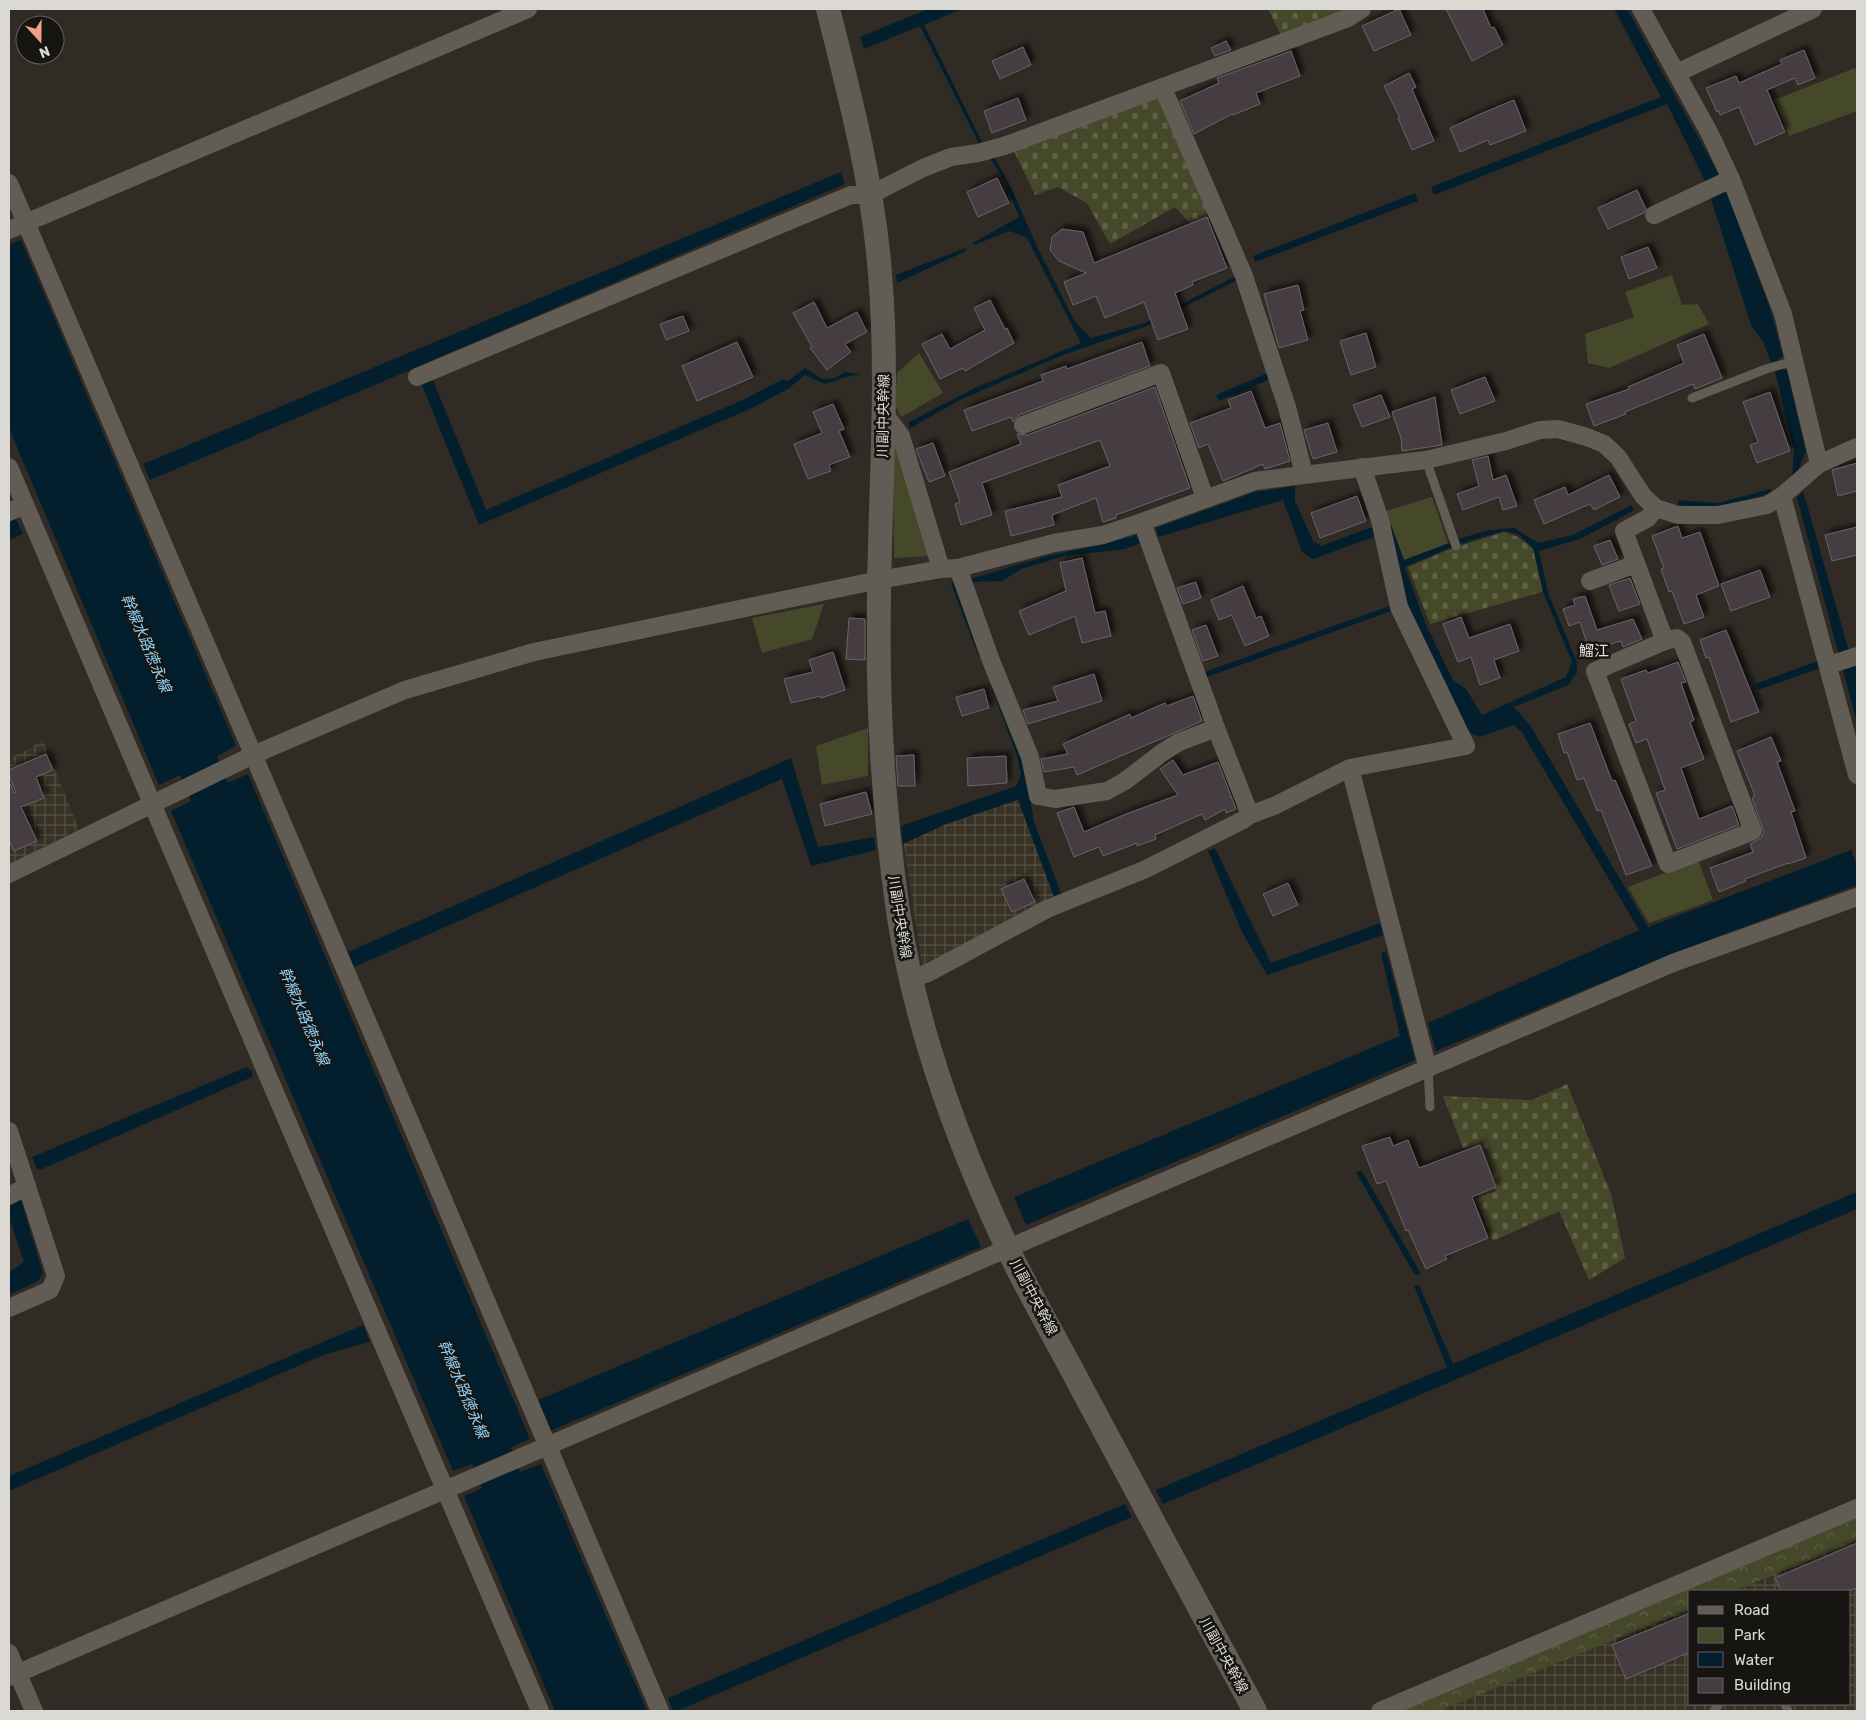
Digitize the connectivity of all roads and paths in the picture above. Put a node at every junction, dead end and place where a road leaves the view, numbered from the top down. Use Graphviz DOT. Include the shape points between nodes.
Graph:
graph roads {
  1 [pos="528,9"];
  2 [pos="828,9"];
  3 [pos="1362,9"];
  4 [pos="1641,9"];
  5 [pos="1813,9"];
  6 [pos="1677,73"];
  7 [pos="1163,88"];
  8 [pos="1731,179"];
  9 [pos="9,183"];
  10 [pos="870,195"];
  11 [pos="1654,215"];
  12 [pos="26,223"];
  13 [pos="9,230"];
  14 [pos="1795,361"];
  15 [pos="425,374"];
  16 [pos="1692,398"];
  17 [pos="884,413"];
  18 [pos="1023,425"];
  19 [pos="1857,447"];
  20 [pos="1426,460"];
  21 [pos="1819,464"];
  22 [pos="9,467"];
  23 [pos="1362,467"];
  24 [pos="1304,474"];
  25 [pos="1782,496"];
  26 [pos="1205,498"];
  27 [pos="17,508"];
  28 [pos="1656,508"];
  29 [pos="1142,522"];
  30 [pos="1456,546"];
  31 [pos="1636,564"];
  32 [pos="949,569"];
  33 [pos="879,580"];
  34 [pos="1590,581"];
  35 [pos="1664,641"];
  36 [pos="1856,657"];
  37 [pos="1833,663"];
  38 [pos="1216,728"];
  39 [pos="253,755"];
  40 [pos="1350,768"];
  41 [pos="1857,775"];
  42 [pos="152,805"];
  43 [pos="1250,815"];
  44 [pos="9,874"];
  45 [pos="1857,897"];
  46 [pos="911,979"];
  47 [pos="1428,1069"];
  48 [pos="1430,1107"];
  49 [pos="9,1131"];
  50 [pos="27,1186"];
  51 [pos="9,1196"];
  52 [pos="1008,1248"];
  53 [pos="9,1308"];
  54 [pos="547,1446"];
  55 [pos="444,1490"];
  56 [pos="1857,1508"];
  57 [pos="9,1654"];
  58 [pos="13,1675"];
  59 [pos="34,1711"];
  60 [pos="540,1711"];
  61 [pos="660,1711"];
  62 [pos="1255,1711"];
  63 [pos="1380,1711"];
  1 -- 12 [label="street"];
  2 -- 10 [label="street, 川副中央幹線"];
  3 -- 7 [label="street" via="1348,18"];
  4 -- 6 [label="street"];
  5 -- 6 [label="street"];
  6 -- 8 [label="street"];
  7 -- 10 [label="street" via="1004,146 951,157"];
  7 -- 24 [label="street" via="1244,276 1287,408"];
  8 -- 11 [label="street"];
  8 -- 14 [label="street" via="1783,314"];
  9 -- 12 [label="street"];
  10 -- 15 [label="street" via="851,194"];
  10 -- 17 [label="street, 川副中央幹線" via="880,273"];
  12 -- 13 [label="street"];
  12 -- 39 [label="street"];
  14 -- 16 [label="lane"];
  14 -- 21 [label="street"];
  17 -- 32 [label="street" via="901,436"];
  17 -- 33 [label="street, 川副中央幹線"];
  18 -- 26 [label="street" via="1161,373"];
  19 -- 21 [label="street"];
  20 -- 23 [label="street"];
  20 -- 28 [label="street" via="1540,430 1558,429 1604,444 1618,457 1643,496"];
  20 -- 30 [label="lane"];
  21 -- 25 [label="street"];
  22 -- 27 [label="street"];
  23 -- 24 [label="street"];
  23 -- 40 [label="street" via="1380,520 1399,608 1466,746"];
  24 -- 26 [label="street" via="1255,481"];
  25 -- 28 [label="street" via="1767,505 1718,515 1678,515"];
  25 -- 37 [label="street"];
  26 -- 29 [label="street"];
  27 -- 42 [label="street"];
  28 -- 31 [label="street" via="1648,518 1624,531"];
  29 -- 32 [label="street"];
  29 -- 38 [label="street"];
  31 -- 34 [label="street"];
  31 -- 35 [label="street"];
  32 -- 33 [label="street"];
  32 -- 38 [label="street" via="1030,757 1038,796 1055,799 1107,791 1179,742"];
  33 -- 39 [label="street" via="534,652 405,690"];
  33 -- 46 [label="street, 川副中央幹線" via="880,728 888,828 898,912"];
  35 -- 35 [label="street" via="1677,638 1682,642 1753,831 1668,864 1595,671"];
  36 -- 37 [label="street"];
  37 -- 41 [label="street"];
  38 -- 43 [label="street"];
  39 -- 42 [label="street"];
  39 -- 54 [label="street"];
  40 -- 43 [label="street"];
  40 -- 47 [label="street"];
  42 -- 44 [label="street"];
  42 -- 55 [label="street"];
  43 -- 46 [label="street" via="1146,868 1047,909"];
  45 -- 47 [label="street" via="1673,963"];
  46 -- 52 [label="street, 川副中央幹線" via="950,1109"];
  47 -- 48 [label="lane"];
  47 -- 52 [label="street"];
  49 -- 50 [label="street"];
  50 -- 51 [label="street"];
  50 -- 53 [label="street" via="56,1276 50,1290"];
  52 -- 54 [label="street"];
  52 -- 62 [label="street, 川副中央幹線"];
  54 -- 55 [label="street"];
  54 -- 61 [label="street"];
  55 -- 58 [label="street"];
  55 -- 60 [label="street"];
  56 -- 63 [label="street"];
  57 -- 58 [label="street"];
  58 -- 59 [label="street"];
}
